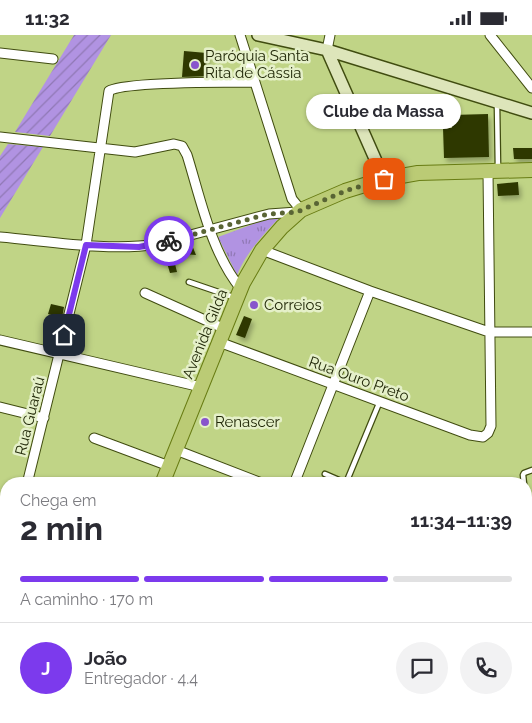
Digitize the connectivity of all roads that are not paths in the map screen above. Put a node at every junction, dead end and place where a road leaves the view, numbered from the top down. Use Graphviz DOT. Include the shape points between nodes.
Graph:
graph roads {
  1 [pos="240,35"];
  2 [pos="258,35"];
  3 [pos="330,35"];
  4 [pos="490,35"];
  5 [pos="327,50"];
  6 [pos="0,53"];
  7 [pos="54,59"];
  8 [pos="255,82"];
  9 [pos="532,88"];
  10 [pos="497,103"];
  11 [pos="530,110"];
  12 [pos="0,137"];
  13 [pos="102,148"];
  14 [pos="532,170"];
  15 [pos="493,172"];
  16 [pos="384,179"];
  17 [pos="299,211"];
  18 [pos="210,229"];
  19 [pos="0,237"];
  20 [pos="86,245"];
  21 [pos="262,250"];
  22 [pos="189,282"];
  23 [pos="370,291"];
  24 [pos="145,293"];
  25 [pos="239,294"];
  26 [pos="532,331"];
  27 [pos="489,332"];
  28 [pos="222,336"];
  29 [pos="0,339"];
  30 [pos="59,354"];
  31 [pos="334,384"];
  32 [pos="201,387"];
  33 [pos="380,401"];
  34 [pos="0,407"];
  35 [pos="44,418"];
  36 [pos="94,438"];
  37 [pos="176,450"];
  38 [pos="170,466"];
  39 [pos="532,470"];
  40 [pos="325,474"];
  41 [pos="29,477"];
  42 [pos="165,477"];
  43 [pos="246,477"];
  44 [pos="297,477"];
  45 [pos="332,477"];
  46 [pos="349,477"];
  47 [pos="523,477"];
  1 -- 8 [label="street"];
  2 -- 5 [label="main road"];
  3 -- 5 [label="street"];
  4 -- 9 [label="street"];
  5 -- 10 [label="main road"];
  5 -- 16 [label="main road"];
  6 -- 7 [label="street"];
  8 -- 13 [label="street, Rua Guaraú" via="139,85 111,89"];
  8 -- 17 [label="street" via="292,199"];
  10 -- 11 [label="main road"];
  10 -- 15 [label="lane"];
  12 -- 13 [label="street"];
  13 -- 18 [label="street" via="140,152 179,145 187,155"];
  13 -- 20 [label="street, Rua Guaraú"];
  14 -- 15 [label="main road"];
  15 -- 16 [label="main road" via="418,173"];
  15 -- 27 [label="street"];
  16 -- 17 [label="main road" via="345,191"];
  17 -- 18 [label="street" via="268,214"];
  17 -- 21 [label="main road, Avenida Gilda"];
  18 -- 20 [label="street" via="139,247"];
  18 -- 25 [label="street"];
  19 -- 20 [label="street"];
  20 -- 30 [label="street, Rua Guaraú"];
  21 -- 23 [label="street"];
  21 -- 25 [label="main road, Avenida Gilda"];
  22 -- 25 [label="lane"];
  23 -- 27 [label="street"];
  23 -- 31 [label="street"];
  24 -- 28 [label="street, Rua Ouro Preto"];
  25 -- 28 [label="main road, Avenida Gilda"];
  26 -- 27 [label="street"];
  27 -- 33 [label="street, Rua Ouro Preto" via="490,426 483,437"];
  28 -- 31 [label="street, Rua Ouro Preto"];
  28 -- 32 [label="main road, Avenida Gilda"];
  29 -- 30 [label="street"];
  30 -- 32 [label="street"];
  30 -- 35 [label="street, Rua Guaraú"];
  31 -- 33 [label="street, Rua Ouro Preto"];
  31 -- 44 [label="street"];
  32 -- 37 [label="main road, Avenida Gilda"];
  33 -- 46 [label="lane"];
  34 -- 35 [label="street"];
  35 -- 41 [label="street, Rua Guaraú"];
  36 -- 38 [label="street"];
  37 -- 38 [label="main road, Avenida Gilda"];
  37 -- 43 [label="street"];
  38 -- 42 [label="main road, Avenida Gilda"];
  39 -- 47 [label="lane" via="524,473"];
  40 -- 45 [label="lane"];
}
